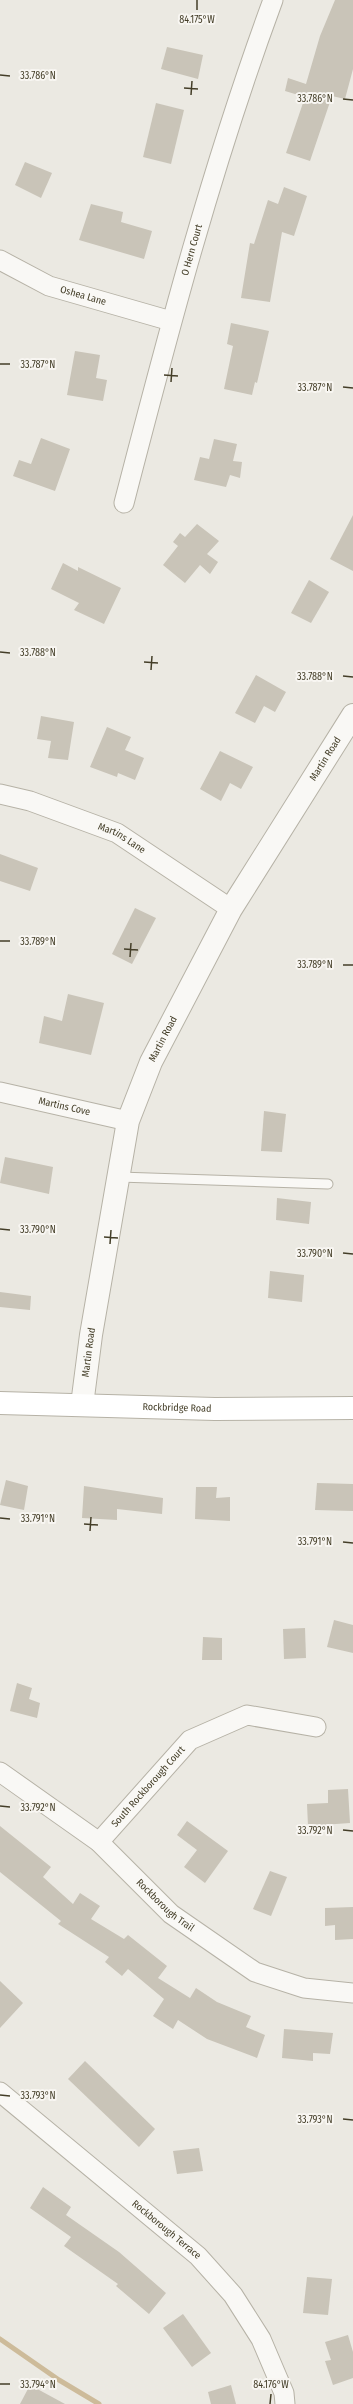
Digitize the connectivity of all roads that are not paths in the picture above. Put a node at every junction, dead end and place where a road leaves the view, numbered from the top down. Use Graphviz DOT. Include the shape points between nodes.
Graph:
graph roads {
  1 [pos="273,0"];
  2 [pos="0,260"];
  3 [pos="171,322"];
  4 [pos="124,503"];
  5 [pos="353,715"];
  6 [pos="0,794"];
  7 [pos="231,909"];
  8 [pos="0,1092"];
  9 [pos="128,1121"];
  10 [pos="119,1177"];
  11 [pos="328,1184"];
  12 [pos="0,1403"];
  13 [pos="82,1405"];
  14 [pos="353,1408"];
  15 [pos="316,1727"];
  16 [pos="0,1772"];
  17 [pos="99,1842"];
  18 [pos="353,1992"];
  19 [pos="0,2092"];
  20 [pos="284,2404"];
  1 -- 3 [label="street, O Hern Court" via="212,178"];
  2 -- 3 [label="street, Oshea Lane" via="49,286"];
  3 -- 4 [label="street, O Hern Court"];
  5 -- 7 [label="street, Martin Road"];
  6 -- 7 [label="street, Martins Lane" via="30,801 117,833"];
  7 -- 9 [label="street, Martin Road" via="151,1062"];
  8 -- 9 [label="street, Martins Cove"];
  9 -- 10 [label="street, Martin Road"];
  10 -- 11 [label="lane"];
  10 -- 13 [label="street, Martin Road" via="91,1335"];
  12 -- 13 [label="main road, Rockbridge Road"];
  13 -- 14 [label="main road, Rockbridge Road" via="215,1409"];
  15 -- 17 [label="street, South Rockborough Court" via="247,1715 190,1740"];
  16 -- 17 [label="street, Rockborough Trail"];
  17 -- 18 [label="street, Rockborough Trail" via="172,1914 255,1972 304,1988"];
  19 -- 20 [label="street, Rockborough Terrace" via="198,2256 232,2295 261,2339 284,2393"];
}
